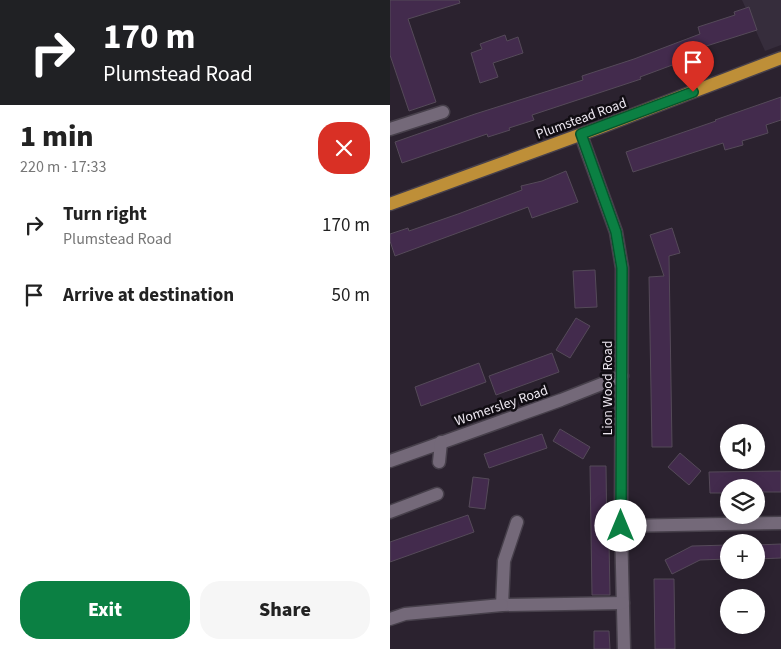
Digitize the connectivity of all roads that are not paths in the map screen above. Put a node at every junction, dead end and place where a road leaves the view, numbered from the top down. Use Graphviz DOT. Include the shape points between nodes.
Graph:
graph roads {
  1 [pos="781,58"];
  2 [pos="442,112"];
  3 [pos="390,129"];
  4 [pos="581,134"];
  5 [pos="390,204"];
  6 [pos="622,376"];
  7 [pos="441,442"];
  8 [pos="390,461"];
  9 [pos="439,462"];
  10 [pos="437,494"];
  11 [pos="390,512"];
  12 [pos="517,522"];
  13 [pos="781,523"];
  14 [pos="621,526"];
  15 [pos="624,603"];
  16 [pos="502,605"];
  17 [pos="390,619"];
  18 [pos="624,649"];
  1 -- 4 [label="main road, Plumstead Road"];
  2 -- 3 [label="street"];
  4 -- 5 [label="main road, Plumstead Road"];
  4 -- 6 [label="street, Lion Wood Road" via="620,251"];
  6 -- 7 [label="street, Womersley Road"];
  6 -- 14 [label="street, Lion Wood Road"];
  7 -- 8 [label="street, Womersley Road"];
  7 -- 9 [label="street"];
  10 -- 11 [label="street"];
  12 -- 16 [label="street" via="504,560"];
  13 -- 14 [label="street"];
  14 -- 15 [label="street, Lion Wood Road"];
  15 -- 16 [label="street"];
  15 -- 18 [label="street, Lion Wood Road"];
  16 -- 17 [label="street" via="404,614"];
}
